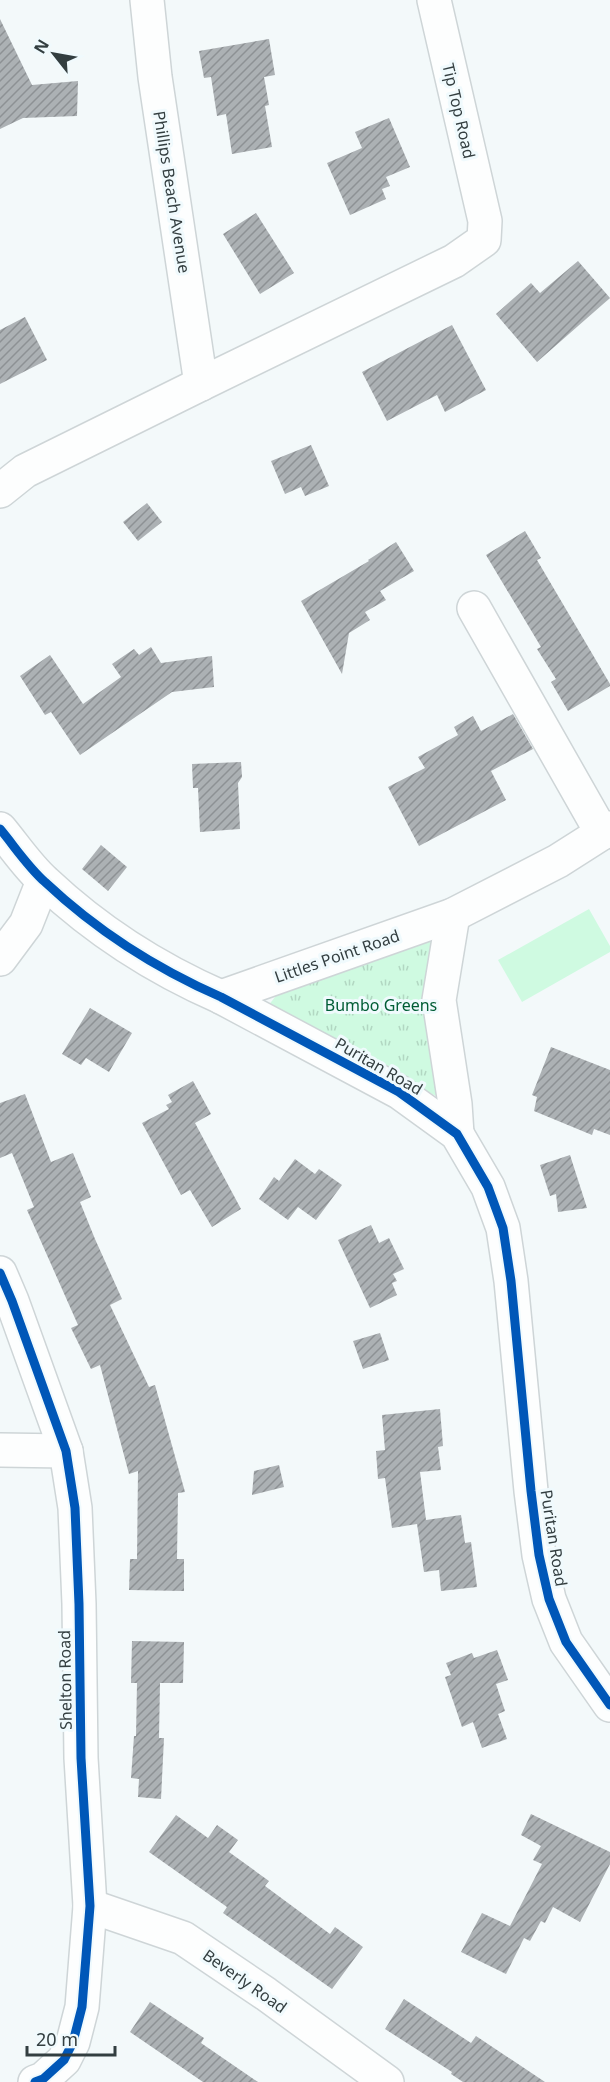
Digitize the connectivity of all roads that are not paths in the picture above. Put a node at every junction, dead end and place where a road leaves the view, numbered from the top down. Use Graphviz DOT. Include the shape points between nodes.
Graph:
graph roads {
  1 [pos="147,0"];
  2 [pos="434,0"];
  3 [pos="201,384"];
  4 [pos="0,491"];
  5 [pos="474,608"];
  6 [pos="0,830"];
  7 [pos="606,830"];
  8 [pos="43,881"];
  9 [pos="453,915"];
  10 [pos="0,959"];
  11 [pos="221,996"];
  12 [pos="457,1134"];
  13 [pos="0,1273"];
  14 [pos="0,1450"];
  15 [pos="66,1451"];
  16 [pos="610,1705"];
  17 [pos="90,1906"];
  18 [pos="35,2082"];
  19 [pos="387,2082"];
  1 -- 3 [label="street, Phillips Beach Avenue" via="154,77"];
  2 -- 3 [label="street, Tip Top Road" via="485,221 484,240 454,261"];
  3 -- 4 [label="street" via="25,471"];
  5 -- 7 [label="street"];
  6 -- 8 [label="street, Puritan Road"];
  7 -- 9 [label="street, Littles Point Road" via="558,861"];
  8 -- 10 [label="street" via="26,924"];
  8 -- 11 [label="street, Puritan Road" via="104,932 192,984"];
  9 -- 11 [label="street, Littles Point Road"];
  9 -- 12 [label="street" via="440,1000"];
  11 -- 12 [label="street, Puritan Road" via="399,1092"];
  12 -- 16 [label="street, Puritan Road" via="488,1187 503,1228 531,1491 549,1599 566,1642"];
  13 -- 15 [label="street, Shelton Road"];
  14 -- 15 [label="street"];
  15 -- 17 [label="street, Shelton Road" via="75,1508 81,1758"];
  17 -- 18 [label="street, Shelton Road" via="82,2007 73,2042 64,2060"];
  17 -- 19 [label="street, Beverly Road" via="183,1938"];
}
